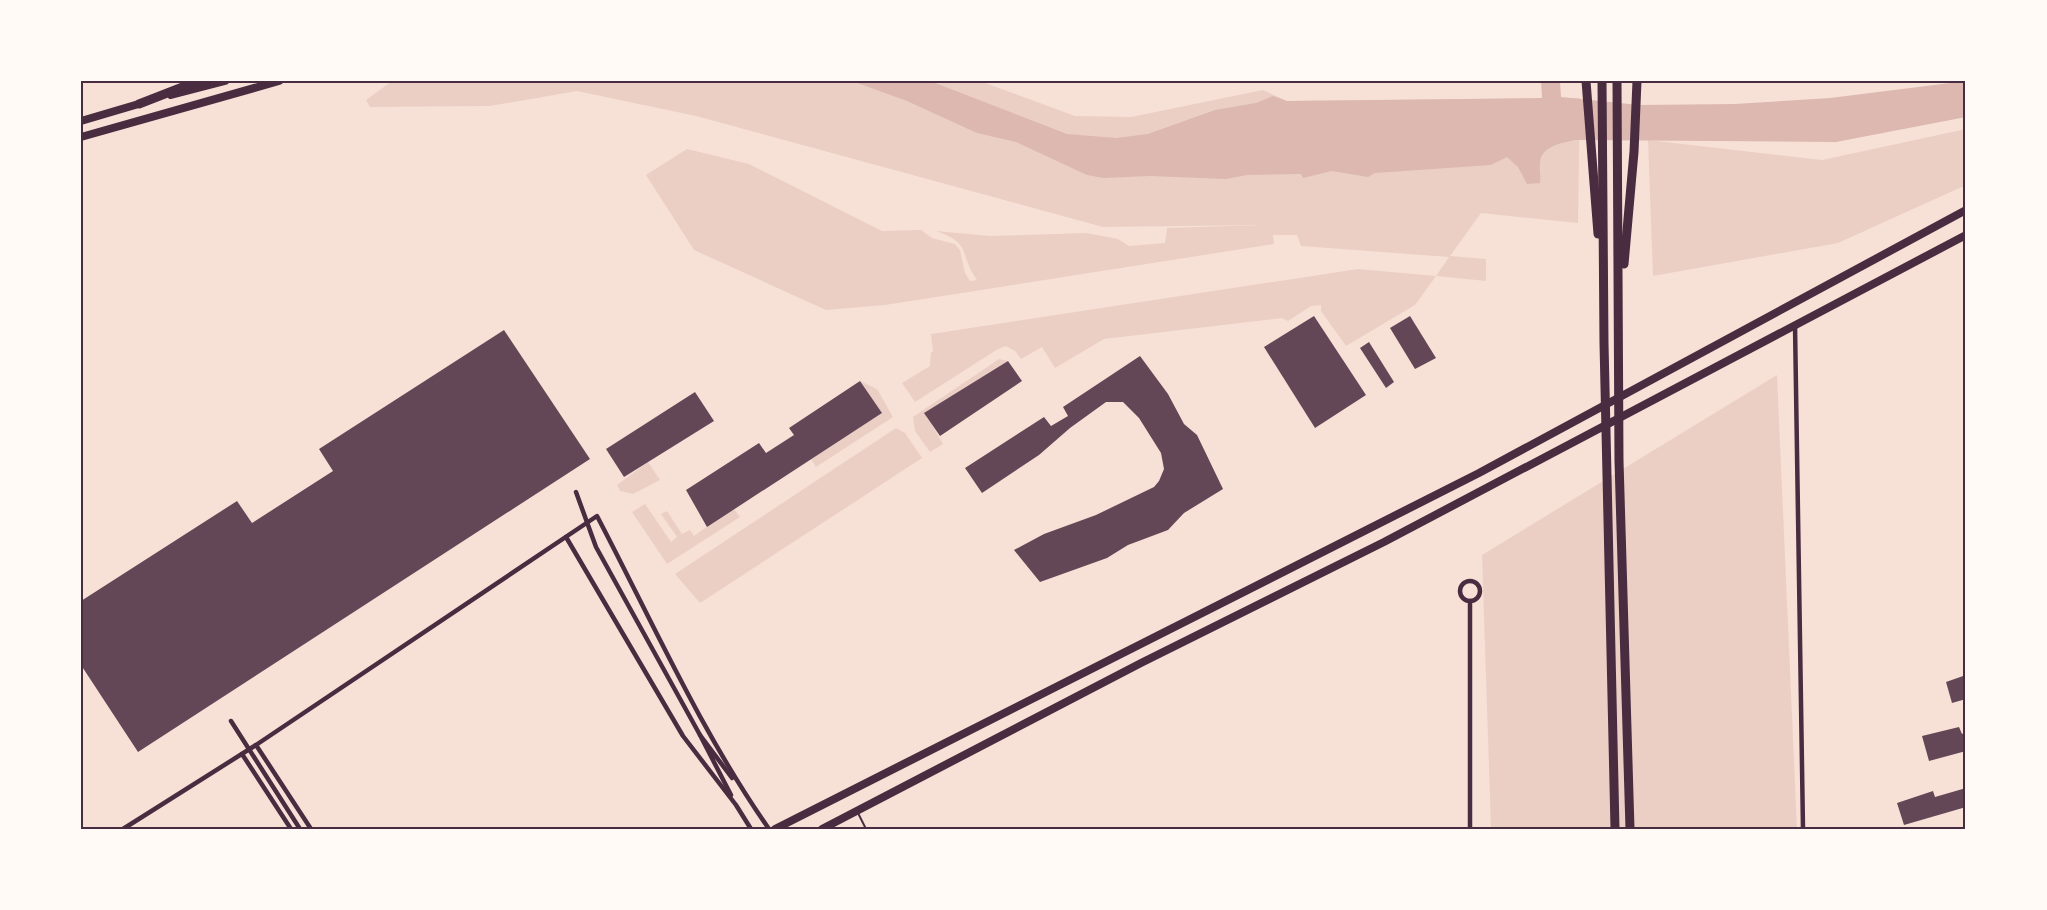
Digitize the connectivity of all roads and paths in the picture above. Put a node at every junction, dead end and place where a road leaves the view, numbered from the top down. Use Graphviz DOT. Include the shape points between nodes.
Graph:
graph roads {
  1 [pos="198,81"];
  2 [pos="225,81"];
  3 [pos="279,81"];
  4 [pos="1602,81"];
  5 [pos="1617,81"];
  6 [pos="1637,82"];
  7 [pos="1587,86"];
  8 [pos="139,104"];
  9 [pos="81,121"];
  10 [pos="81,137"];
  11 [pos="1966,210"];
  12 [pos="1966,235"];
  13 [pos="1604,315"];
  14 [pos="1618,318"];
  15 [pos="1795,324"];
  16 [pos="576,492"];
  17 [pos="566,537"];
  18 [pos="1470,601"];
  19 [pos="231,721"];
  20 [pos="700,735"];
  21 [pos="256,744"];
  22 [pos="242,754"];
  23 [pos="743,792"];
  24 [pos="736,805"];
  25 [pos="857,811"];
  26 [pos="123,829"];
  27 [pos="291,829"];
  28 [pos="300,829"];
  29 [pos="311,829"];
  30 [pos="751,829"];
  31 [pos="769,829"];
  32 [pos="775,829"];
  33 [pos="822,829"];
  34 [pos="866,829"];
  35 [pos="1470,829"];
  36 [pos="1615,829"];
  37 [pos="1629,829"];
  38 [pos="1803,829"];
  1 -- 8 [label="highway"];
  2 -- 8 [label="main road"];
  3 -- 10 [label="main road"];
  4 -- 13 [label="highway"];
  5 -- 14 [label="highway"];
  6 -- 14 [label="highway"];
  7 -- 13 [label="highway"];
  8 -- 9 [label="main road"];
  11 -- 32 [label="main road" via="1479,473"];
  12 -- 15 [label="main road"];
  13 -- 36 [label="highway"];
  14 -- 37 [label="highway"];
  15 -- 25 [label="main road" via="1394,537"];
  15 -- 38 [label="street"];
  16 -- 20 [label="street" via="596,547"];
  17 -- 21 [label="street"];
  17 -- 23 [label="street" via="597,516"];
  17 -- 24 [label="street" via="683,736"];
  18 -- 18 [label="street" via="1480,594 1480,587 1472,581 1462,584 1460,590 1464,599"];
  18 -- 35 [label="street"];
  19 -- 28 [label="street"];
  20 -- 23 [label="street"];
  20 -- 24 [label="street"];
  21 -- 22 [label="street"];
  21 -- 29 [label="street"];
  22 -- 26 [label="street"];
  22 -- 27 [label="street"];
  23 -- 31 [label="street"];
  24 -- 30 [label="street"];
  25 -- 33 [label="main road"];
  25 -- 34 [label="lane"];
}
